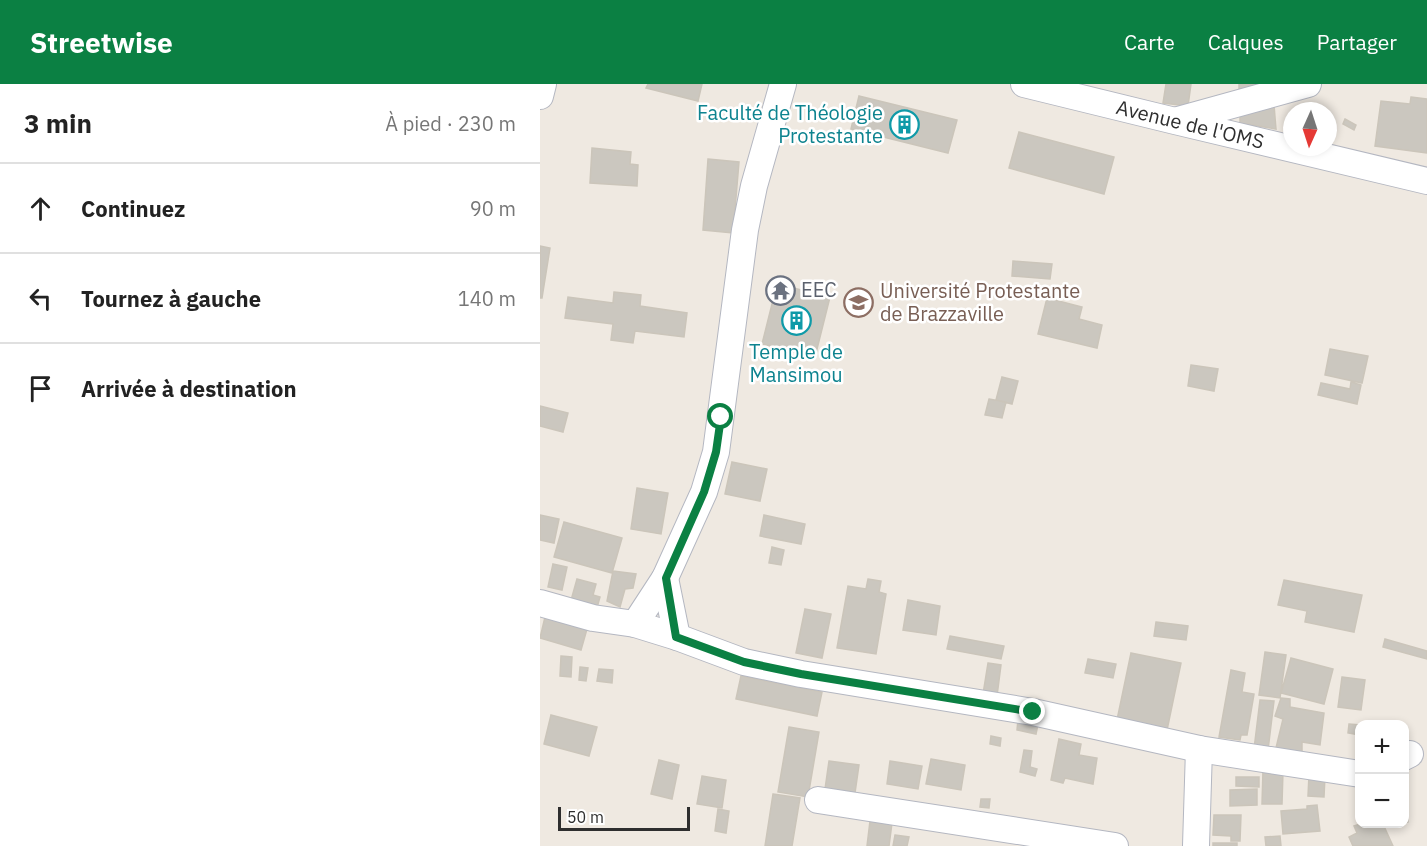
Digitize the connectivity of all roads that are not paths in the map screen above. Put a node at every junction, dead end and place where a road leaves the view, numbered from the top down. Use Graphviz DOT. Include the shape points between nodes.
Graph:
graph roads {
  1 [pos="543,84"];
  2 [pos="783,84"];
  3 [pos="1308,84"];
  4 [pos="1029,85"];
  5 [pos="540,96"];
  6 [pos="1175,121"];
  7 [pos="1427,181"];
  8 [pos="666,578"];
  9 [pos="540,603"];
  10 [pos="635,624"];
  11 [pos="676,637"];
  12 [pos="1199,749"];
  13 [pos="1355,773"];
  14 [pos="818,800"];
  15 [pos="1115,846"];
  16 [pos="1196,846"];
  1 -- 5 [label="street"];
  2 -- 8 [label="street" via="745,230 716,452 704,492"];
  3 -- 6 [label="street"];
  4 -- 6 [label="street, Avenue de l'OMS"];
  6 -- 7 [label="street, Avenue de l'OMS"];
  8 -- 10 [label="street"];
  8 -- 11 [label="street"];
  9 -- 10 [label="street" via="593,618"];
  10 -- 11 [label="street"];
  11 -- 12 [label="street" via="744,662 790,672 1033,712"];
  12 -- 13 [label="street"];
  12 -- 16 [label="street"];
  14 -- 15 [label="street"];
}
